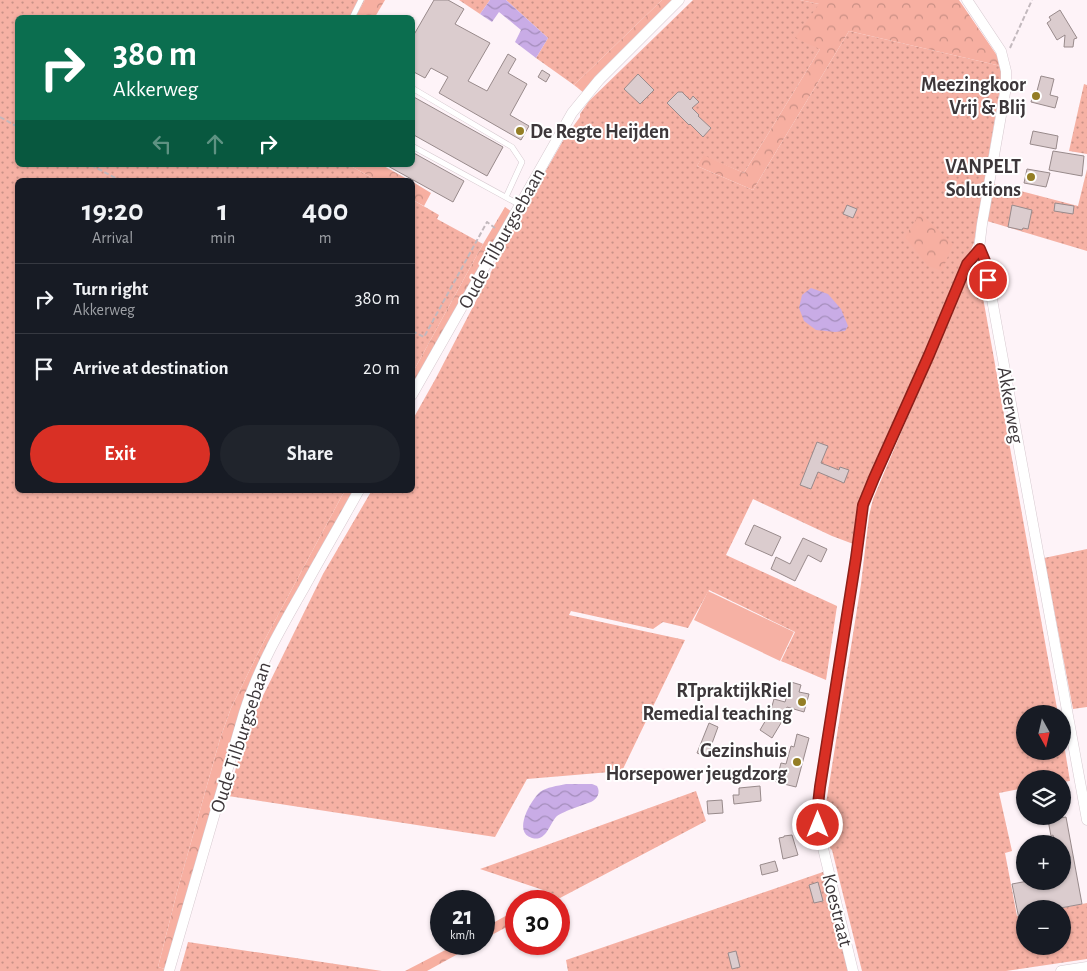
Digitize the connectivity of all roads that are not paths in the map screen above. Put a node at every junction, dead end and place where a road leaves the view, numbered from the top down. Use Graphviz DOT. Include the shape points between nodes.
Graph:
graph roads {
  1 [pos="361,0"];
  2 [pos="679,0"];
  3 [pos="967,0"];
  4 [pos="354,15"];
  5 [pos="415,90"];
  6 [pos="415,148"];
  7 [pos="506,197"];
  8 [pos="520,204"];
  9 [pos="980,249"];
  10 [pos="415,390"];
  11 [pos="357,493"];
  12 [pos="1087,820"];
  13 [pos="1087,967"];
  14 [pos="169,971"];
  15 [pos="853,971"];
  16 [pos="1061,971"];
  1 -- 4 [label="lane"];
  2 -- 8 [label="street, Oude Tilburgsebaan" via="599,80 572,113"];
  3 -- 9 [label="street, Akkerweg" via="1001,51 1006,71"];
  5 -- 7 [label="lane" via="512,147 522,162"];
  6 -- 7 [label="lane"];
  7 -- 8 [label="lane"];
  8 -- 10 [label="street, Oude Tilburgsebaan"];
  9 -- 12 [label="street, Akkerweg" via="985,261"];
  9 -- 15 [label="street, Koestraat" via="967,264 863,505 817,813"];
  11 -- 14 [label="street, Oude Tilburgsebaan" via="257,676"];
  13 -- 16 [label="street"];
}
